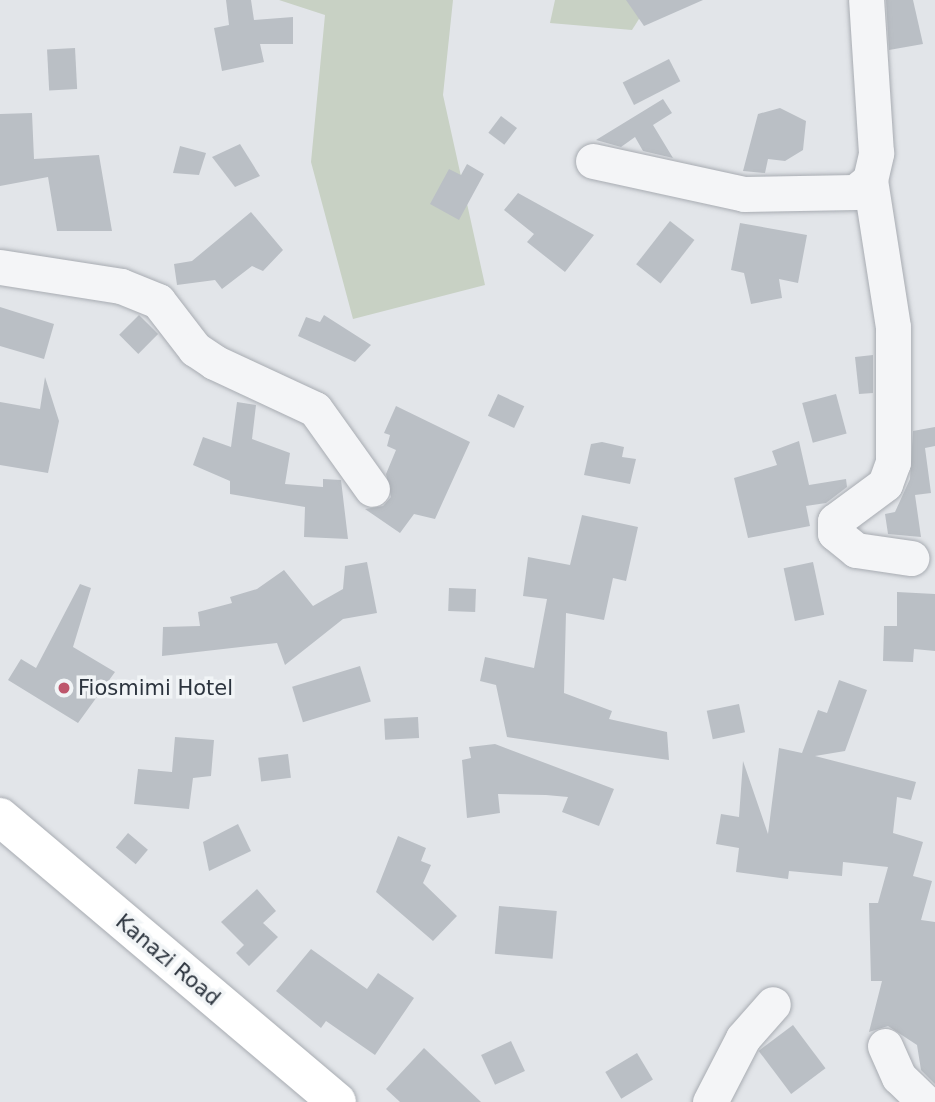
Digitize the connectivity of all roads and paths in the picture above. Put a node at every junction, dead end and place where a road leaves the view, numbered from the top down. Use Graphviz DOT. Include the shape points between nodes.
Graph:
graph roads {
  1 [pos="866,0"];
  2 [pos="593,161"];
  3 [pos="870,180"];
  4 [pos="0,267"];
  5 [pos="372,489"];
  6 [pos="911,558"];
  7 [pos="0,817"];
  8 [pos="773,1004"];
  9 [pos="885,1046"];
  10 [pos="337,1102"];
  11 [pos="710,1102"];
  12 [pos="925,1102"];
  1 -- 3 [label="street" via="876,153"];
  2 -- 3 [label="street" via="744,194 855,192"];
  3 -- 6 [label="street" via="893,327 894,463 885,484 835,521 835,533 856,550"];
  4 -- 5 [label="street" via="121,286 158,301 204,355 315,410"];
  7 -- 10 [label="main road, Kanazi Road"];
  8 -- 11 [label="street" via="743,1038"];
  9 -- 12 [label="street" via="899,1077"];
}
